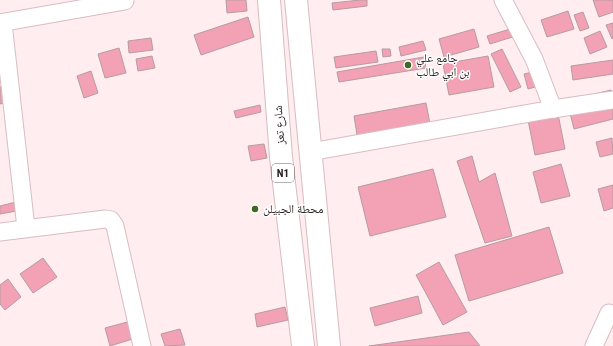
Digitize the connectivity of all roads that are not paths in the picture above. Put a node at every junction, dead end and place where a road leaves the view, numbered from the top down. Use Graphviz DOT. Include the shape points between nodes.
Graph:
graph roads {
  1 [pos="125,0"];
  2 [pos="269,0"];
  3 [pos="296,0"];
  4 [pos="503,0"];
  5 [pos="2,23"];
  6 [pos="613,100"];
  7 [pos="553,109"];
  8 [pos="310,152"];
  9 [pos="26,228"];
  10 [pos="0,232"];
  11 [pos="609,313"];
  12 [pos="142,346"];
  13 [pos="303,346"];
  14 [pos="329,346"];
  15 [pos="594,346"];
  1 -- 5 [label="street"];
  2 -- 13 [label="highway, شارع تعز / N1" via="281,157"];
  3 -- 8 [label="highway, N1"];
  4 -- 7 [label="street" via="534,59"];
  5 -- 9 [label="street"];
  6 -- 7 [label="street"];
  7 -- 8 [label="street"];
  8 -- 14 [label="highway, N1"];
  9 -- 10 [label="street"];
  9 -- 12 [label="street" via="112,220"];
  11 -- 15 [label="street"];
}
